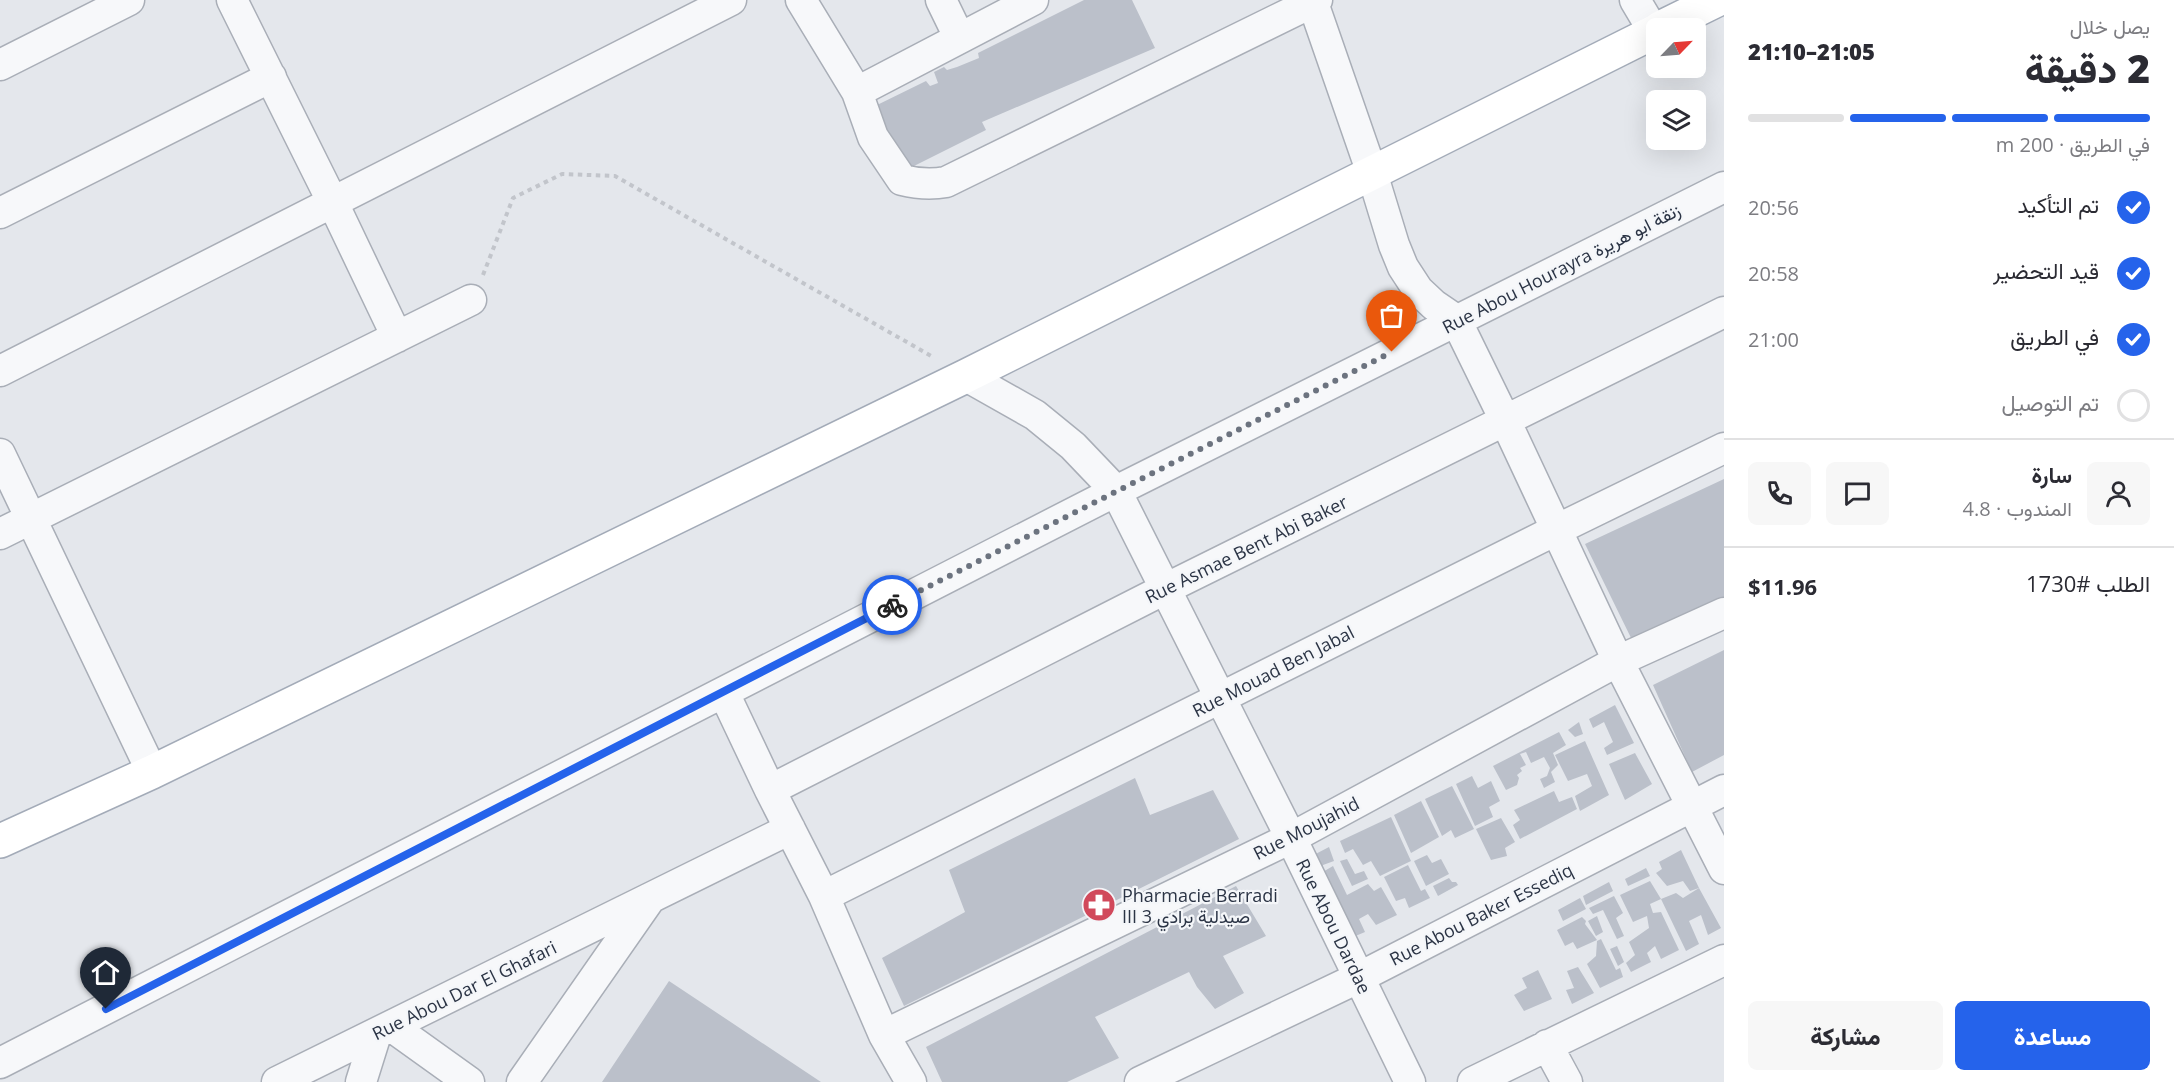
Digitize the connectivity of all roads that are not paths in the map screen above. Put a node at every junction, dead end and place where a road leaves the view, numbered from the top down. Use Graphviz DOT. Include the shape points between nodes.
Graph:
graph roads {
  1 [pos="129,0"];
  2 [pos="232,0"];
  3 [pos="731,0"];
  4 [pos="801,0"];
  5 [pos="941,0"];
  6 [pos="1033,0"];
  7 [pos="1635,0"];
  8 [pos="1717,0"];
  9 [pos="1314,1"];
  10 [pos="1648,18"];
  11 [pos="1681,18"];
  12 [pos="1646,36"];
  13 [pos="959,37"];
  14 [pos="0,65"];
  15 [pos="271,77"];
  16 [pos="857,92"];
  17 [pos="1372,173"];
  18 [pos="1724,187"];
  19 [pos="333,203"];
  20 [pos="0,213"];
  21 [pos="471,300"];
  22 [pos="1724,312"];
  23 [pos="1456,320"];
  24 [pos="397,337"];
  25 [pos="0,371"];
  26 [pos="966,376"];
  27 [pos="1505,420"];
  28 [pos="1724,448"];
  29 [pos="0,454"];
  30 [pos="1116,491"];
  31 [pos="30,519"];
  32 [pos="1556,530"];
  33 [pos="0,534"];
  34 [pos="1165,589"];
  35 [pos="1724,613"];
  36 [pos="1618,661"];
  37 [pos="724,693"];
  38 [pos="1220,697"];
  39 [pos="152,772"];
  40 [pos="770,790"];
  41 [pos="1724,790"];
  42 [pos="1692,806"];
  43 [pos="790,829"];
  44 [pos="1291,838"];
  45 [pos="0,842"];
  46 [pos="1724,869"];
  47 [pos="824,896"];
  48 [pos="651,898"];
  49 [pos="1724,960"];
  50 [pos="1358,978"];
  51 [pos="383,1030"];
  52 [pos="884,1035"];
  53 [pos="1547,1045"];
  54 [pos="0,1063"];
  55 [pos="277,1082"];
  56 [pos="361,1082"];
  57 [pos="469,1082"];
  58 [pos="522,1082"];
  59 [pos="911,1082"];
  60 [pos="1140,1082"];
  61 [pos="1410,1082"];
  62 [pos="1473,1082"];
  63 [pos="1567,1082"];
  1 -- 14 [label="street"];
  2 -- 15 [label="street"];
  3 -- 19 [label="street"];
  4 -- 16 [label="street"];
  5 -- 13 [label="street"];
  6 -- 13 [label="street"];
  7 -- 10 [label="street"];
  8 -- 11 [label="main road"];
  9 -- 16 [label="street" via="946,182 919,184 902,180 873,137"];
  9 -- 17 [label="street"];
  12 -- 17 [label="main road"];
  13 -- 16 [label="street"];
  15 -- 19 [label="street"];
  15 -- 20 [label="street"];
  17 -- 23 [label="street" via="1403,267 1418,290"];
  17 -- 26 [label="main road"];
  18 -- 23 [label="street, Rue Abou Hourayra زنقة ابو هريرة"];
  19 -- 24 [label="street"];
  19 -- 25 [label="street"];
  21 -- 24 [label="street"];
  22 -- 27 [label="street, Rue Asmae Bent Abi Baker"];
  23 -- 27 [label="street"];
  23 -- 30 [label="street, Rue Abou Hourayra زنقة ابو هريرة"];
  24 -- 31 [label="street"];
  26 -- 30 [label="street, Rue Abou Dardae" via="1035,415 1073,446"];
  26 -- 39 [label="main road"];
  27 -- 32 [label="street"];
  27 -- 34 [label="street, Rue Asmae Bent Abi Baker"];
  28 -- 32 [label="street, Rue Mouad Ben Jabal"];
  29 -- 31 [label="street"];
  30 -- 34 [label="street, Rue Abou Dardae"];
  30 -- 37 [label="street, Rue Abou Hourayra زنقة ابو هريرة"];
  31 -- 33 [label="street"];
  31 -- 39 [label="street"];
  32 -- 36 [label="street"];
  32 -- 38 [label="street, Rue Mouad Ben Jabal"];
  34 -- 38 [label="street, Rue Abou Dardae"];
  34 -- 40 [label="street, Rue Asmae Bent Abi Baker"];
  35 -- 36 [label="street, Rue Moujahid"];
  36 -- 42 [label="street"];
  36 -- 44 [label="street, Rue Moujahid"];
  37 -- 40 [label="street"];
  37 -- 54 [label="street, Rue Abou Hourayra زنقة ابو هريرة"];
  38 -- 44 [label="street, Rue Abou Dardae"];
  38 -- 47 [label="street, Rue Mouad Ben Jabal"];
  39 -- 45 [label="main road"];
  40 -- 43 [label="street"];
  41 -- 42 [label="street, Rue Abou Baker Essediq"];
  42 -- 46 [label="street"];
  42 -- 50 [label="street, Rue Abou Baker Essediq"];
  43 -- 47 [label="street"];
  43 -- 48 [label="street, Rue Abou Dar El Ghafari"];
  44 -- 50 [label="street, Rue Abou Dardae"];
  44 -- 52 [label="street, Rue Moujahid"];
  47 -- 52 [label="street"];
  48 -- 51 [label="street, Rue Abou Dar El Ghafari"];
  48 -- 58 [label="street"];
  49 -- 53 [label="street"];
  50 -- 60 [label="street, Rue Abou Baker Essediq"];
  50 -- 61 [label="street, Rue Abou Dardae"];
  51 -- 55 [label="street, Rue Abou Dar El Ghafari"];
  51 -- 56 [label="street"];
  51 -- 57 [label="street"];
  52 -- 59 [label="street"];
  53 -- 62 [label="street"];
  53 -- 63 [label="street"];
}
